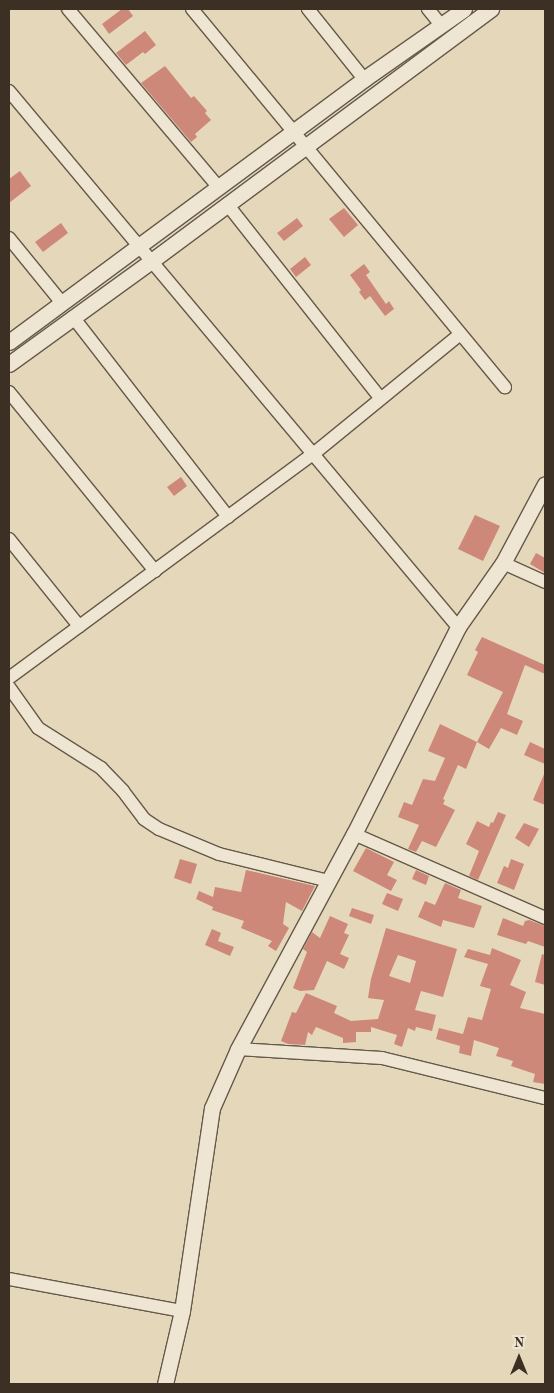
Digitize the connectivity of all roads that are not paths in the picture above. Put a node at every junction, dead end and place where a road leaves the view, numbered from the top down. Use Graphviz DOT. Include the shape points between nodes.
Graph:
graph roads {
  1 [pos="68,9"];
  2 [pos="192,9"];
  3 [pos="308,9"];
  4 [pos="428,9"];
  5 [pos="464,9"];
  6 [pos="491,9"];
  7 [pos="441,25"];
  8 [pos="364,78"];
  9 [pos="9,91"];
  10 [pos="294,132"];
  11 [pos="304,146"];
  12 [pos="219,188"];
  13 [pos="227,204"];
  14 [pos="9,238"];
  15 [pos="138,248"];
  16 [pos="150,262"];
  17 [pos="62,303"];
  18 [pos="74,317"];
  19 [pos="459,335"];
  20 [pos="9,342"];
  21 [pos="9,364"];
  22 [pos="505,387"];
  23 [pos="9,392"];
  24 [pos="381,398"];
  25 [pos="312,454"];
  26 [pos="545,484"];
  27 [pos="228,517"];
  28 [pos="9,539"];
  29 [pos="503,563"];
  30 [pos="155,570"];
  31 [pos="545,582"];
  32 [pos="79,626"];
  33 [pos="458,627"];
  34 [pos="9,678"];
  35 [pos="9,688"];
  36 [pos="354,834"];
  37 [pos="329,881"];
  38 [pos="545,918"];
  39 [pos="238,1048"];
  40 [pos="545,1098"];
  41 [pos="9,1280"];
  42 [pos="182,1311"];
  43 [pos="165,1384"];
  1 -- 12 [label="street"];
  2 -- 10 [label="street"];
  3 -- 8 [label="street"];
  4 -- 7 [label="street"];
  5 -- 7 [label="street"];
  6 -- 11 [label="street"];
  7 -- 8 [label="street"];
  8 -- 10 [label="street"];
  9 -- 15 [label="street"];
  10 -- 11 [label="street"];
  10 -- 12 [label="street"];
  11 -- 13 [label="street"];
  11 -- 19 [label="street"];
  12 -- 15 [label="street"];
  13 -- 16 [label="street"];
  13 -- 24 [label="street"];
  14 -- 17 [label="street"];
  15 -- 16 [label="street"];
  15 -- 17 [label="street"];
  16 -- 18 [label="street"];
  16 -- 25 [label="street"];
  17 -- 20 [label="street"];
  18 -- 21 [label="street"];
  18 -- 27 [label="street"];
  19 -- 22 [label="street"];
  19 -- 24 [label="street"];
  23 -- 30 [label="street"];
  24 -- 25 [label="street"];
  25 -- 27 [label="street"];
  25 -- 33 [label="street"];
  26 -- 29 [label="street"];
  27 -- 30 [label="street"];
  28 -- 32 [label="street"];
  29 -- 31 [label="street"];
  29 -- 33 [label="street"];
  30 -- 32 [label="street"];
  32 -- 34 [label="street"];
  33 -- 36 [label="street"];
  35 -- 37 [label="street" via="38,728 101,768 144,819 159,829 220,854"];
  36 -- 37 [label="street"];
  36 -- 38 [label="street"];
  37 -- 39 [label="street"];
  39 -- 40 [label="street" via="382,1058"];
  39 -- 42 [label="street" via="212,1108"];
  41 -- 42 [label="street"];
  42 -- 43 [label="street"];
}
